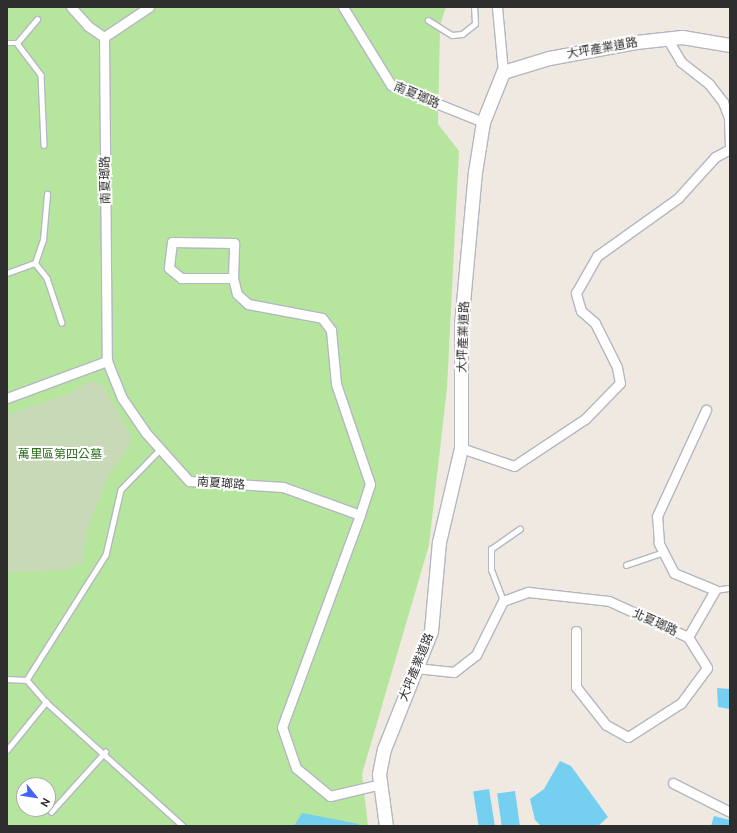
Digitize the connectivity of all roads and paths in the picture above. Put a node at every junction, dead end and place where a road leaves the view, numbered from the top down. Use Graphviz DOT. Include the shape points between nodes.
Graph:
graph roads {
  1 [pos="71,7"];
  2 [pos="149,7"];
  3 [pos="344,7"];
  4 [pos="474,7"];
  5 [pos="498,7"];
  6 [pos="37,19"];
  7 [pos="428,20"];
  8 [pos="104,38"];
  9 [pos="668,40"];
  10 [pos="7,43"];
  11 [pos="17,43"];
  12 [pos="730,45"];
  13 [pos="503,72"];
  14 [pos="483,122"];
  15 [pos="44,145"];
  16 [pos="729,150"];
  17 [pos="47,194"];
  18 [pos="35,263"];
  19 [pos="7,274"];
  20 [pos="233,278"];
  21 [pos="62,323"];
  22 [pos="107,361"];
  23 [pos="7,398"];
  24 [pos="706,410"];
  25 [pos="461,448"];
  26 [pos="161,449"];
  27 [pos="360,516"];
  28 [pos="520,529"];
  29 [pos="664,552"];
  30 [pos="626,565"];
  31 [pos="730,588"];
  32 [pos="715,590"];
  33 [pos="503,601"];
  34 [pos="576,631"];
  35 [pos="688,637"];
  36 [pos="416,668"];
  37 [pos="7,680"];
  38 [pos="27,680"];
  39 [pos="46,702"];
  40 [pos="7,750"];
  41 [pos="105,752"];
  42 [pos="673,782"];
  43 [pos="381,784"];
  44 [pos="56,805"];
  45 [pos="730,812"];
  46 [pos="183,826"];
  47 [pos="386,826"];
  1 -- 8 [label="street" via="88,26"];
  2 -- 8 [label="street"];
  3 -- 14 [label="street, 南夏瑯路" via="391,85"];
  4 -- 7 [label="lane" via="475,24 462,34 452,35"];
  5 -- 13 [label="street"];
  6 -- 11 [label="lane"];
  8 -- 22 [label="street, 南夏瑯路"];
  9 -- 12 [label="street, 大坪產業道路" via="682,37"];
  9 -- 13 [label="street, 大坪產業道路" via="636,42 549,58"];
  9 -- 16 [label="street" via="681,62 709,84 723,102 729,118"];
  10 -- 11 [label="lane"];
  11 -- 15 [label="lane" via="40,75"];
  13 -- 14 [label="street, 大坪產業道路"];
  14 -- 25 [label="street, 大坪產業道路" via="461,324"];
  16 -- 25 [label="street" via="715,157 678,198 596,256 576,293 581,311 595,323 617,368 620,383 585,419 514,466"];
  17 -- 18 [label="lane" via="43,240"];
  18 -- 19 [label="lane"];
  18 -- 21 [label="lane" via="47,278"];
  20 -- 20 [label="street" via="181,278 169,268 172,242 234,243"];
  20 -- 27 [label="street" via="237,294 248,304 322,318 331,330 336,384 370,484"];
  22 -- 23 [label="street"];
  22 -- 26 [label="street, 南夏瑯路" via="122,398"];
  24 -- 29 [label="street" via="657,516"];
  25 -- 36 [label="street, 大坪產業道路" via="439,542 431,631"];
  26 -- 27 [label="street, 南夏瑯路" via="189,481 284,487"];
  26 -- 38 [label="lane" via="121,490 106,555"];
  27 -- 43 [label="street" via="282,727 296,768 330,796"];
  28 -- 33 [label="lane" via="491,549 491,570"];
  29 -- 30 [label="lane"];
  29 -- 32 [label="street" via="674,573"];
  31 -- 32 [label="lane"];
  32 -- 35 [label="street"];
  33 -- 35 [label="street, 北夏瑯路" via="528,592 610,602"];
  33 -- 36 [label="street" via="476,655 454,672"];
  34 -- 35 [label="street, 北夏瑯路" via="576,687 606,725 628,737 682,703 707,668"];
  36 -- 43 [label="street, 大坪產業道路" via="384,749"];
  37 -- 38 [label="lane"];
  38 -- 39 [label="lane"];
  39 -- 40 [label="lane"];
  39 -- 41 [label="lane"];
  41 -- 44 [label="lane"];
  41 -- 46 [label="lane"];
  42 -- 45 [label="street"];
  43 -- 47 [label="street, 大坪產業道路"];
}
